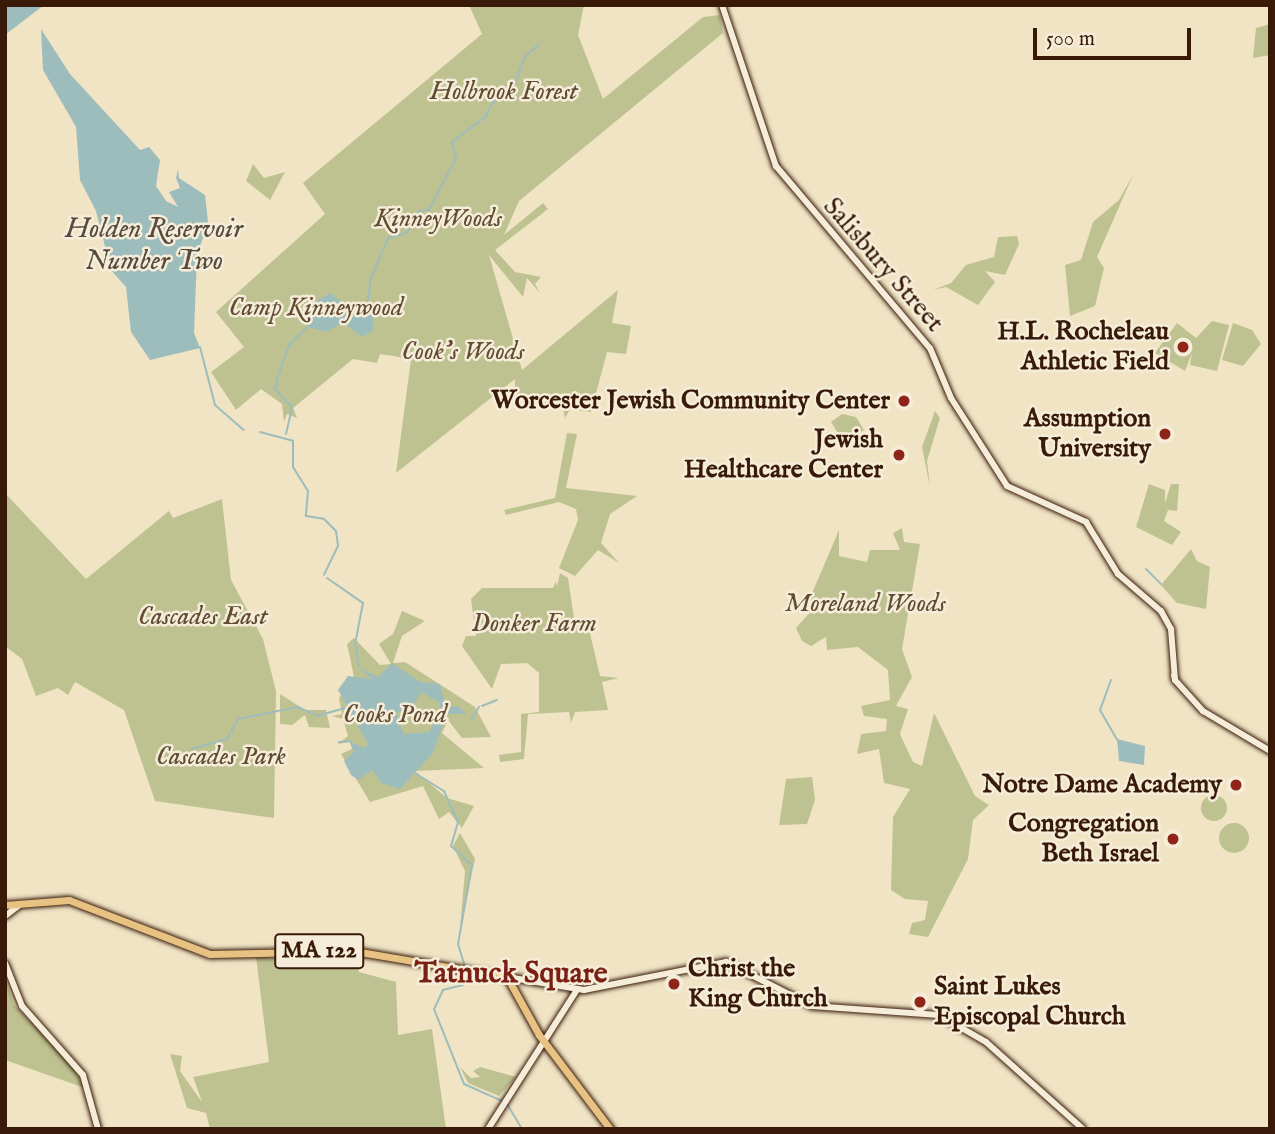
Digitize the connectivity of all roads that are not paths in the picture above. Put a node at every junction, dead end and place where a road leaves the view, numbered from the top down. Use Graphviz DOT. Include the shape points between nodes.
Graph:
graph roads {
  1 [pos="722,5"];
  2 [pos="1270,751"];
  3 [pos="8,910"];
  4 [pos="5,963"];
  5 [pos="508,977"];
  6 [pos="577,990"];
  7 [pos="542,1040"];
  8 [pos="98,1129"];
  9 [pos="491,1129"];
  10 [pos="610,1129"];
  11 [pos="1083,1129"];
  1 -- 2 [label="main road, Salisbury Street" via="776,166 930,348 951,398 1007,486 1087,522 1118,574 1161,611 1171,629 1175,678 1203,711"];
  3 -- 5 [label="main road, MA 122" via="22,904 69,900 210,954 351,950"];
  4 -- 8 [label="main road" via="22,1006 80,1069"];
  5 -- 6 [label="main road"];
  5 -- 7 [label="main road"];
  6 -- 7 [label="main road"];
  6 -- 11 [label="main road" via="726,962 815,1007 939,1015 988,1043"];
  7 -- 9 [label="main road"];
  7 -- 10 [label="main road"];
}
